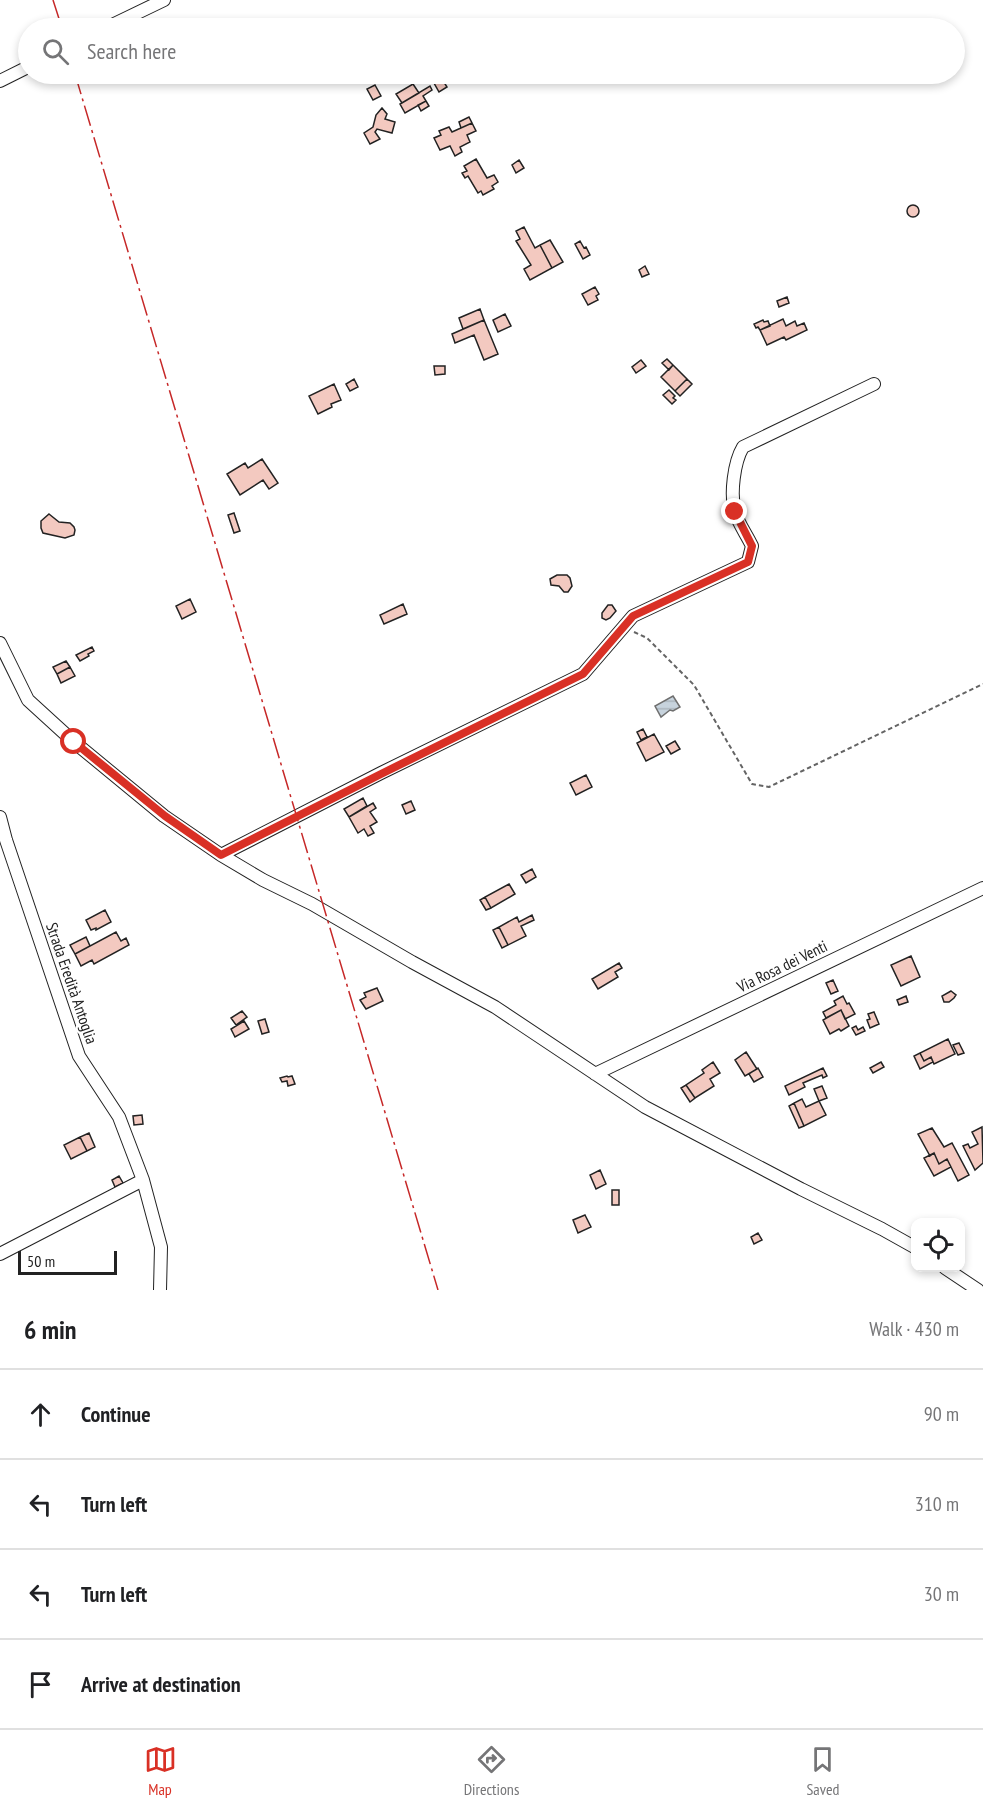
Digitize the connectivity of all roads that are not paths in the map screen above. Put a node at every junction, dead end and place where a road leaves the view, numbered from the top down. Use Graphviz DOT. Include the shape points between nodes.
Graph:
graph roads {
  1 [pos="164,0"];
  2 [pos="127,18"];
  3 [pos="18,72"];
  4 [pos="0,81"];
  5 [pos="874,384"];
  6 [pos="0,643"];
  7 [pos="0,817"];
  8 [pos="221,855"];
  9 [pos="983,888"];
  10 [pos="595,1074"];
  11 [pos="143,1180"];
  12 [pos="911,1246"];
  13 [pos="0,1254"];
  14 [pos="951,1272"];
  15 [pos="160,1290"];
  16 [pos="978,1290"];
  1 -- 2 [label="street"];
  3 -- 4 [label="street"];
  5 -- 8 [label="street" via="743,447 736,458 733,489 735,512 752,546 748,562 633,616 583,674"];
  6 -- 8 [label="street" via="28,700 165,816"];
  7 -- 11 [label="street, Strada Eredità Antoglia" via="79,1056 119,1117"];
  8 -- 10 [label="street" via="495,1007"];
  9 -- 10 [label="street, Via Rosa dei Venti"];
  10 -- 12 [label="street" via="645,1107"];
  11 -- 13 [label="street"];
  11 -- 15 [label="street, Strada Eredità Antoglia" via="161,1246"];
  14 -- 16 [label="street"];
}
